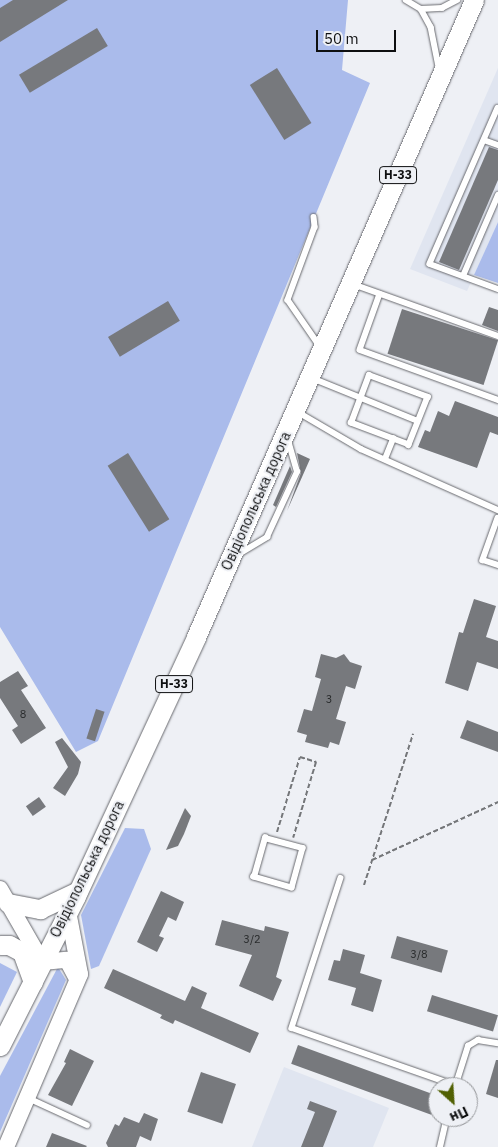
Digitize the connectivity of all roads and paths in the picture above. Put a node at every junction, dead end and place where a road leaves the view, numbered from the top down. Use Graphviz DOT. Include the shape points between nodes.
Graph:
graph roads {
  1 [pos="406,0"];
  2 [pos="458,0"];
  3 [pos="474,0"];
  4 [pos="421,9"];
  5 [pos="441,77"];
  6 [pos="498,108"];
  7 [pos="484,140"];
  8 [pos="498,146"];
  9 [pos="498,195"];
  10 [pos="314,217"];
  11 [pos="463,276"];
  12 [pos="350,284"];
  13 [pos="498,289"];
  14 [pos="380,294"];
  15 [pos="498,336"];
  16 [pos="322,349"];
  17 [pos="310,378"];
  18 [pos="360,398"];
  19 [pos="498,400"];
  20 [pos="295,411"];
  21 [pos="418,421"];
  22 [pos="286,432"];
  23 [pos="393,439"];
  24 [pos="385,459"];
  25 [pos="498,510"];
  26 [pos="498,518"];
  27 [pos="230,559"];
  28 [pos="498,565"];
  29 [pos="413,734"];
  30 [pos="498,802"];
  31 [pos="274,840"];
  32 [pos="291,845"];
  33 [pos="372,860"];
  34 [pos="341,878"];
  35 [pos="364,885"];
  36 [pos="78,891"];
  37 [pos="3,897"];
  38 [pos="68,911"];
  39 [pos="0,945"];
  40 [pos="42,962"];
  41 [pos="77,982"];
  42 [pos="30,989"];
  43 [pos="498,1043"];
  44 [pos="0,1046"];
  45 [pos="430,1077"];
  46 [pos="458,1077"];
  47 [pos="28,1098"];
  48 [pos="87,1125"];
  49 [pos="445,1127"];
  50 [pos="6,1147"];
  51 [pos="440,1147"];
  1 -- 4 [label="lane"];
  2 -- 4 [label="lane" via="442,8"];
  3 -- 5 [label="main road, Овідіопольська дорога / Н-33"];
  4 -- 5 [label="lane" via="431,27"];
  5 -- 12 [label="main road, Овідіопольська дорога / Н-33"];
  6 -- 7 [label="lane"];
  7 -- 8 [label="lane"];
  7 -- 11 [label="lane" via="430,264"];
  9 -- 11 [label="lane"];
  10 -- 16 [label="lane" via="315,227 288,300"];
  11 -- 13 [label="lane"];
  12 -- 14 [label="lane"];
  12 -- 16 [label="main road, Овідіопольська дорога / Н-33"];
  14 -- 15 [label="lane"];
  14 -- 19 [label="lane" via="360,350"];
  16 -- 17 [label="main road, Овідіопольська дорога / Н-33"];
  17 -- 18 [label="lane"];
  17 -- 20 [label="main road, Овідіопольська дорога / Н-33"];
  18 -- 21 [label="lane"];
  18 -- 21 [label="lane" via="370,375 428,397"];
  18 -- 23 [label="lane" via="351,423"];
  20 -- 22 [label="main road, Овідіопольська дорога / Н-33"];
  20 -- 24 [label="lane"];
  21 -- 23 [label="lane" via="409,445"];
  22 -- 27 [label="main road, Овідіопольська дорога / Н-33"];
  22 -- 27 [label="lane" via="297,472 268,538"];
  23 -- 24 [label="lane"];
  24 -- 25 [label="lane"];
  26 -- 28 [label="lane" via="484,560"];
  27 -- 36 [label="main road, Овідіопольська дорога / Н-33"];
  29 -- 33 [label="path"];
  30 -- 33 [label="path"];
  31 -- 32 [label="lane"];
  31 -- 32 [label="lane" via="265,838 254,877 292,888 303,848"];
  31 -- 32 [label="path" via="300,757 316,762"];
  33 -- 35 [label="path"];
  34 -- 45 [label="lane" via="292,1028"];
  36 -- 37 [label="main road" via="40,909"];
  36 -- 38 [label="main road, Овідіопольська дорога / Н-33"];
  37 -- 40 [label="street"];
  38 -- 40 [label="main road, Овідіопольська дорога / Н-33"];
  38 -- 41 [label="street" via="79,963"];
  39 -- 42 [label="main road" via="9,945 22,952 29,964"];
  40 -- 41 [label="street" via="67,960 74,969"];
  40 -- 42 [label="main road, Овідіопольська дорога / Н-33"];
  41 -- 47 [label="street"];
  42 -- 44 [label="main road, Н-33"];
  43 -- 46 [label="lane" via="478,1040 468,1046"];
  47 -- 48 [label="lane"];
  47 -- 50 [label="street"];
  49 -- 51 [label="lane"];
}
